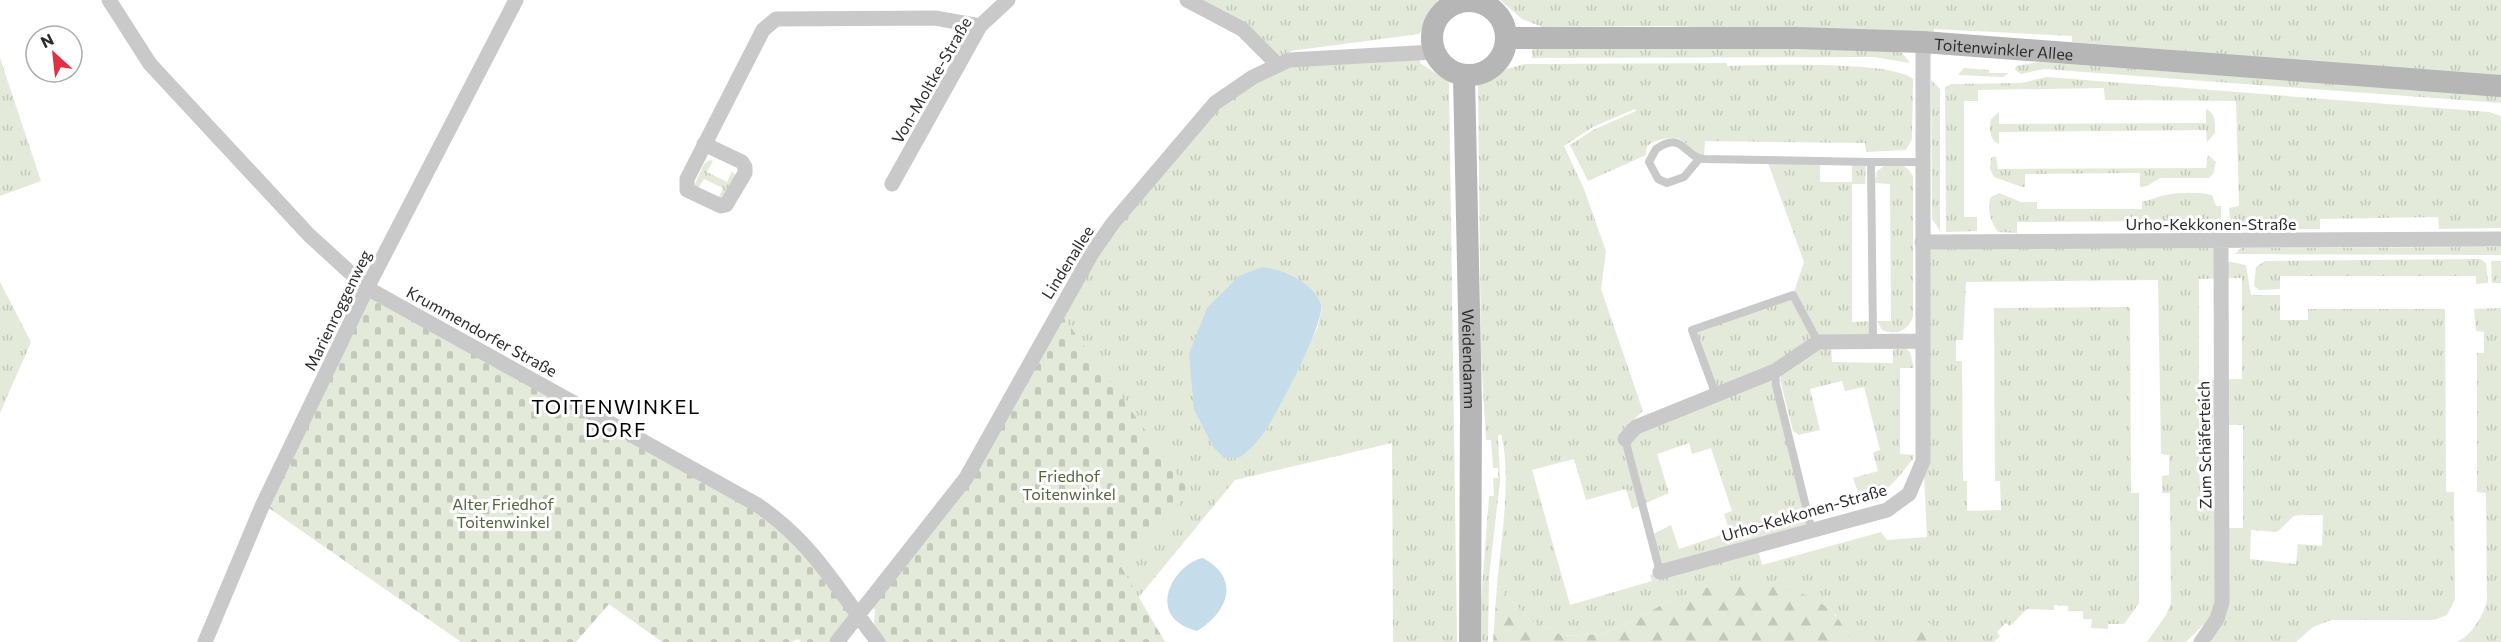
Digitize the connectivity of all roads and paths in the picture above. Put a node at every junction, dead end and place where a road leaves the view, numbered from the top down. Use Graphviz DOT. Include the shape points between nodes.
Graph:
graph roads {
  1 [pos="109,0"];
  2 [pos="516,0"];
  3 [pos="1008,0"];
  4 [pos="1187,0"];
  5 [pos="1462,1"];
  6 [pos="980,26"];
  7 [pos="1506,38"];
  8 [pos="1923,42"];
  9 [pos="1434,52"];
  10 [pos="1273,66"];
  11 [pos="1464,75"];
  12 [pos="2501,86"];
  13 [pos="704,144"];
  14 [pos="1699,159"];
  15 [pos="1871,162"];
  16 [pos="1922,162"];
  17 [pos="892,184"];
  18 [pos="2501,239"];
  19 [pos="2221,241"];
  20 [pos="1922,242"];
  21 [pos="367,288"];
  22 [pos="1873,341"];
  23 [pos="1922,341"];
  24 [pos="1818,342"];
  25 [pos="1775,370"];
  26 [pos="1716,395"];
  27 [pos="1625,439"];
  28 [pos="1812,531"];
  29 [pos="1660,572"];
  30 [pos="859,617"];
  31 [pos="205,642"];
  32 [pos="837,642"];
  33 [pos="878,642"];
  34 [pos="1470,642"];
  35 [pos="2200,642"];
  1 -- 21 [label="street, Krummendorfer Straße" via="164,80 309,235"];
  2 -- 21 [label="street, Marienroggenweg"];
  3 -- 6 [label="street, Von-Moltke-Straße"];
  4 -- 10 [label="street" via="1242,29 1273,60"];
  5 -- 7 [label="street" via="1493,9 1505,27"];
  5 -- 9 [label="street" via="1439,16 1432,33"];
  6 -- 13 [label="street" via="935,18 776,19 762,30"];
  6 -- 17 [label="street, Von-Moltke-Straße"];
  7 -- 8 [label="street, Toitenwinkler Allee"];
  7 -- 11 [label="street" via="1502,56 1490,69"];
  8 -- 12 [label="street, Toitenwinkler Allee"];
  8 -- 16 [label="street, Urho-Kekkonen-Straße"];
  9 -- 10 [label="street, Lindenallee" via="1289,60"];
  9 -- 11 [label="street" via="1452,71"];
  10 -- 30 [label="street, Lindenallee" via="1215,103 1113,223 1058,310 966,478"];
  11 -- 34 [label="street, Weidendamm" via="1472,406"];
  14 -- 14 [label="lane" via="1687,147 1673,142 1656,149 1649,162 1658,179 1667,183 1688,173"];
  14 -- 15 [label="lane"];
  15 -- 16 [label="lane"];
  15 -- 22 [label="lane"];
  16 -- 20 [label="street, Urho-Kekkonen-Straße"];
  18 -- 19 [label="street, Urho-Kekkonen-Straße"];
  19 -- 20 [label="street, Urho-Kekkonen-Straße"];
  19 -- 35 [label="street, Zum Schäferteich" via="2222,602 2217,619"];
  20 -- 23 [label="street, Urho-Kekkonen-Straße"];
  21 -- 30 [label="street, Krummendorfer Straße" via="765,510 804,542"];
  21 -- 31 [label="street, Marienroggenweg" via="263,504"];
  22 -- 23 [label="street"];
  22 -- 24 [label="street"];
  23 -- 28 [label="street, Urho-Kekkonen-Straße" via="1923,461 1910,494 1887,510"];
  24 -- 25 [label="street"];
  24 -- 26 [label="lane" via="1793,295 1692,330"];
  25 -- 26 [label="street"];
  25 -- 28 [label="lane"];
  26 -- 27 [label="street" via="1636,427"];
  27 -- 29 [label="lane"];
  28 -- 29 [label="street, Urho-Kekkonen-Straße"];
  30 -- 32 [label="street, Lindenallee"];
  30 -- 33 [label="street, Krummendorfer Straße"];
}
